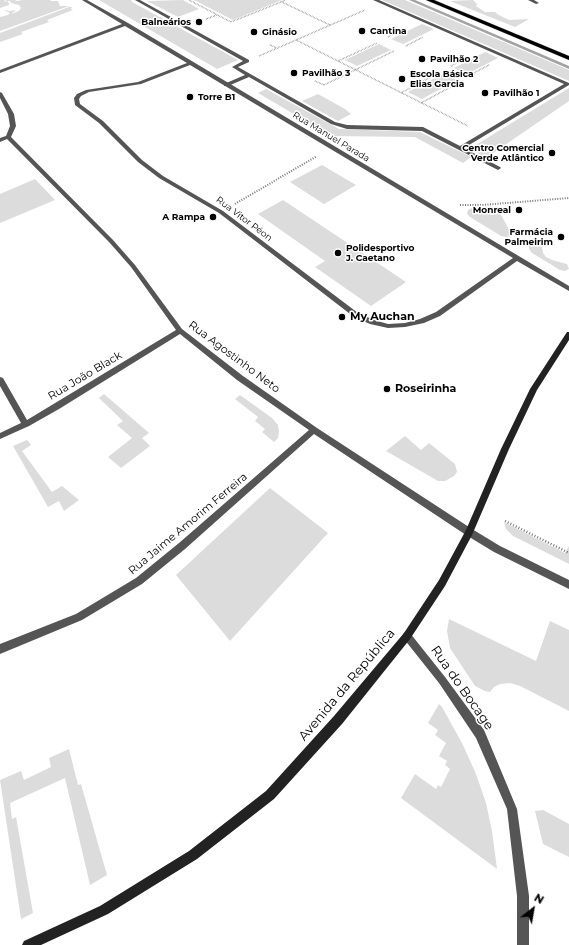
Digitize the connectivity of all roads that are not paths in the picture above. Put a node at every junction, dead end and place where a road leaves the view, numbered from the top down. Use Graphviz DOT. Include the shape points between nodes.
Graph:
graph roads {
  1 [pos="84,0"];
  2 [pos="137,0"];
  3 [pos="375,0"];
  4 [pos="431,0"];
  5 [pos="530,0"];
  6 [pos="537,3"];
  7 [pos="126,24"];
  8 [pos="569,57"];
  9 [pos="190,64"];
  10 [pos="0,72"];
  11 [pos="248,76"];
  12 [pos="226,85"];
  13 [pos="0,93"];
  14 [pos="8,137"];
  15 [pos="0,140"];
  16 [pos="461,148"];
  17 [pos="498,168"];
  18 [pos="517,258"];
  19 [pos="569,289"];
  20 [pos="180,331"];
  21 [pos="569,334"];
  22 [pos="0,380"];
  23 [pos="26,424"];
  24 [pos="314,430"];
  25 [pos="0,436"];
  26 [pos="469,532"];
  27 [pos="569,585"];
  28 [pos="407,636"];
  29 [pos="0,649"];
  30 [pos="28,945"];
  31 [pos="523,945"];
  1 -- 7 [label="street, Rua Manuel Parada"];
  2 -- 11 [label="street" via="247,61 234,67"];
  3 -- 16 [label="street" via="568,84"];
  4 -- 8 [label="main road"];
  5 -- 6 [label="street"];
  7 -- 9 [label="street, Rua Manuel Parada"];
  7 -- 10 [label="street"];
  9 -- 12 [label="street, Rua Manuel Parada"];
  9 -- 18 [label="street, Rua Vitor Péon" via="139,83 88,91 76,99 78,105 101,122 140,161 161,177 221,212 356,315 388,326 422,321 438,314"];
  11 -- 12 [label="street"];
  11 -- 16 [label="street" via="338,125 423,129"];
  12 -- 18 [label="street, Rua Manuel Parada"];
  13 -- 14 [label="street" via="11,114 12,126"];
  14 -- 15 [label="street"];
  14 -- 20 [label="street, Rua Agostinho Neto" via="111,241 133,266"];
  16 -- 17 [label="street"];
  18 -- 19 [label="street, Rua Manuel Parada"];
  20 -- 23 [label="street, Rua João Black"];
  20 -- 24 [label="street, Rua Agostinho Neto" via="240,378"];
  21 -- 26 [label="street, Avenida da República" via="523,413"];
  22 -- 23 [label="street"];
  23 -- 25 [label="street, Rua João Black"];
  24 -- 26 [label="street, Rua Agostinho Neto"];
  24 -- 29 [label="street, Rua Jaime Amorim Ferreira" via="182,546 139,580 79,617"];
  26 -- 27 [label="street, Rua Agostinho Neto"];
  26 -- 28 [label="street, Avenida da República" via="442,583"];
  28 -- 30 [label="street, Avenida da República" via="338,720 270,795 193,854 104,910"];
  28 -- 31 [label="street, Rua do Bocage" via="480,734 512,809 523,896"];
}
